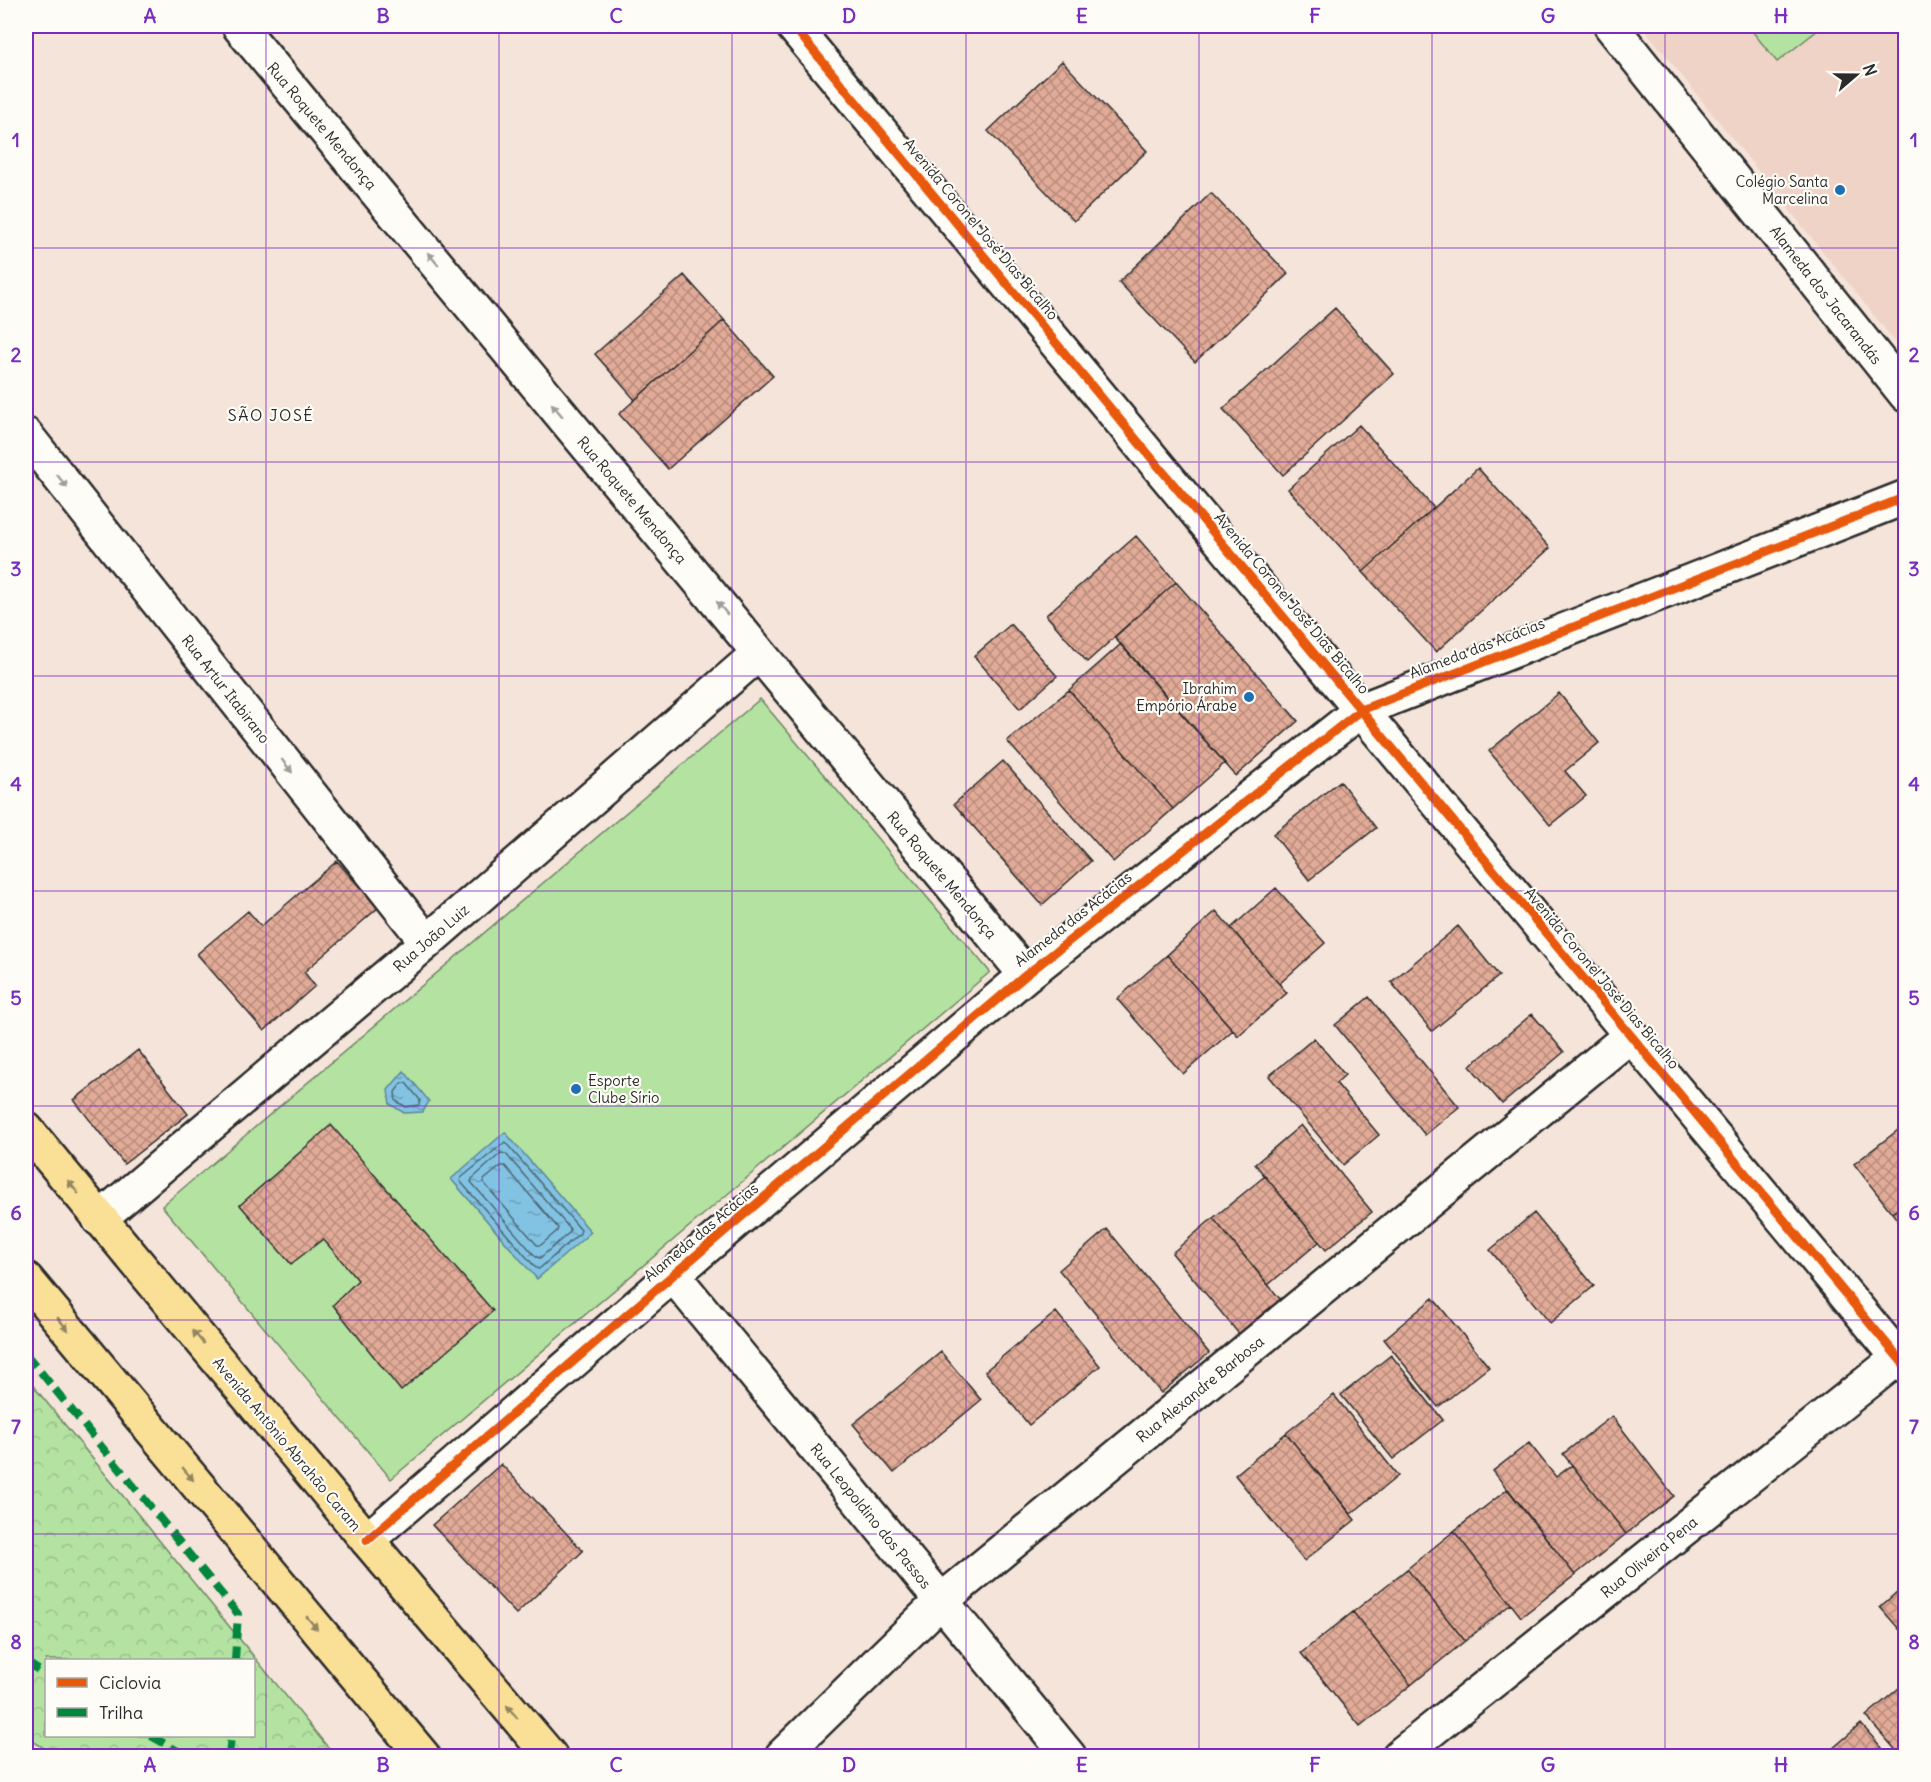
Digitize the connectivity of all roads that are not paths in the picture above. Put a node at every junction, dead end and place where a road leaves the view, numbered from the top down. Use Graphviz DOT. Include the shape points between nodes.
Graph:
graph roads {
  1 [pos="239,26"];
  2 [pos="793,26"];
  3 [pos="1611,26"];
  4 [pos="1905,395"];
  5 [pos="26,435"];
  6 [pos="1905,497"];
  7 [pos="759,653"];
  8 [pos="1360,710"];
  9 [pos="427,942"];
  10 [pos="1026,975"];
  11 [pos="1631,1035"];
  12 [pos="26,1129"];
  13 [pos="99,1218"];
  14 [pos="673,1275"];
  15 [pos="26,1279"];
  16 [pos="1902,1363"];
  17 [pos="367,1540"];
  18 [pos="941,1601"];
  19 [pos="423,1756"];
  20 [pos="550,1756"];
  21 [pos="782,1756"];
  22 [pos="1069,1756"];
  23 [pos="1399,1756"];
  7 -- 1 [label="street, Rua Roquete Mendonça, one-way"];
  2 -- 8 [label="street, Avenida Coronel José Dias Bicalho"];
  3 -- 4 [label="street, Alameda dos Jacarandás"];
  5 -- 9 [label="street, Rua Artur Itabirano, one-way"];
  6 -- 8 [label="street, Alameda das Acácias"];
  7 -- 9 [label="street, Rua João Luiz"];
  7 -- 10 [label="street, Rua Roquete Mendonça"];
  8 -- 10 [label="street, Alameda das Acácias"];
  8 -- 11 [label="street, Avenida Coronel José Dias Bicalho"];
  9 -- 13 [label="street, Rua João Luiz"];
  10 -- 14 [label="street, Alameda das Acácias"];
  11 -- 16 [label="street, Avenida Coronel José Dias Bicalho"];
  11 -- 18 [label="street, Rua Alexandre Barbosa"];
  13 -- 12 [label="main road, Avenida Antônio Abrahão Caram, one-way"];
  17 -- 13 [label="main road, Avenida Antônio Abrahão Caram, one-way"];
  14 -- 17 [label="street, Alameda das Acácias"];
  14 -- 18 [label="street, Rua Leopoldino dos Passos"];
  15 -- 19 [label="main road, one-way"];
  16 -- 23 [label="street, Rua Oliveira Pena"];
  20 -- 17 [label="main road, Avenida Antônio Abrahão Caram, one-way"];
  18 -- 21 [label="street, Rua Alexandre Barbosa"];
  18 -- 22 [label="street, Rua Leopoldino dos Passos"];
}
